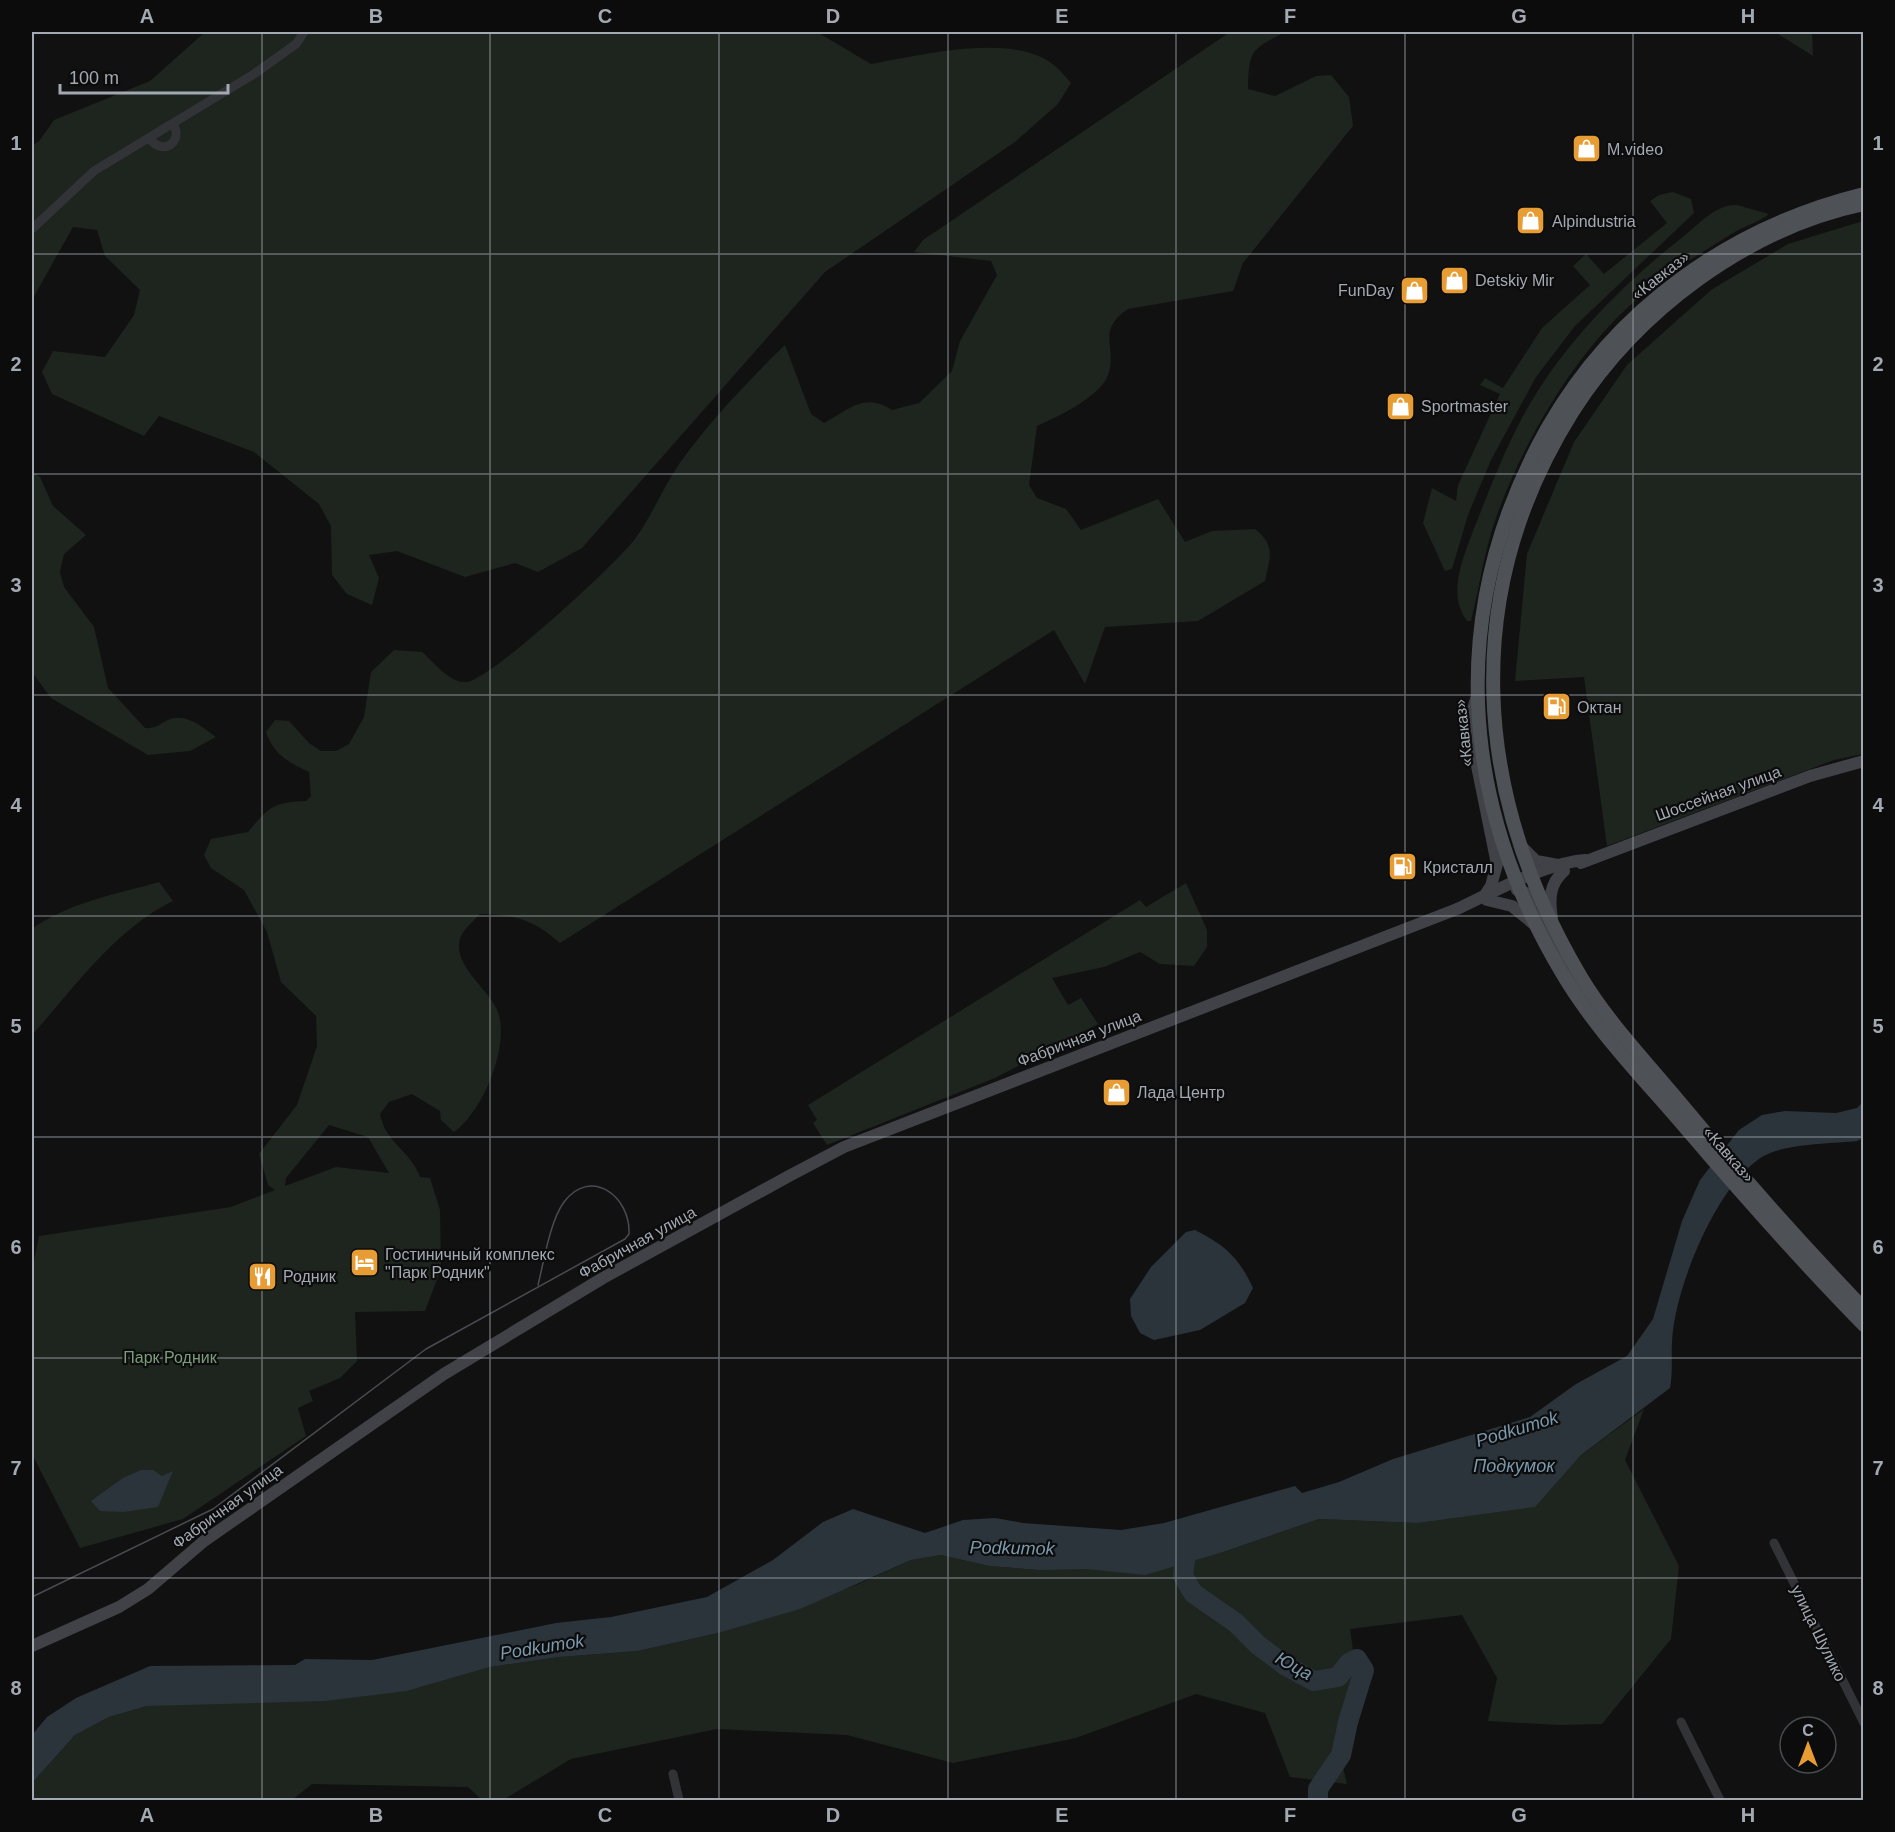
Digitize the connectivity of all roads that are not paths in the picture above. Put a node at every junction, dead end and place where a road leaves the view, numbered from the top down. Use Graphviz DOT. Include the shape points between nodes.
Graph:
graph roads {
  1 [pos="304,32"];
  2 [pos="173,124"];
  3 [pos="150,139"];
  4 [pos="1863,194"];
  5 [pos="1863,204"];
  6 [pos="32,229"];
  7 [pos="1476,699"];
  8 [pos="1863,762"];
  9 [pos="1519,843"];
  10 [pos="1563,868"];
  11 [pos="1537,876"];
  12 [pos="1519,888"];
  13 [pos="1486,897"];
  14 [pos="1553,922"];
  15 [pos="1538,928"];
  16 [pos="1614,1023"];
  17 [pos="1698,1134"];
  18 [pos="1758,1204"];
  19 [pos="1863,1309"];
  20 [pos="1863,1325"];
  21 [pos="1774,1543"];
  22 [pos="32,1646"];
  23 [pos="1681,1722"];
  24 [pos="1863,1723"];
  25 [pos="674,1774"];
  26 [pos="679,1800"];
  27 [pos="1720,1800"];
  1 -- 2 [label="street" via="296,44"];
  2 -- 3 [label="street"];
  2 -- 3 [label="street" via="177,131 171,146 155,146"];
  3 -- 6 [label="street" via="94,171"];
  4 -- 7 [label="main road, «Кавказ»" via="1773,225 1694,268 1633,319 1578,380 1533,455 1498,538 1481,617"];
  5 -- 9 [label="main road, «Кавказ»" via="1780,232 1720,265 1670,302 1594,380 1544,462 1512,539 1495,643 1496,741 1505,797"];
  7 -- 11 [label="main road" via="1482,712 1492,781 1506,834 1517,861"];
  7 -- 12 [label="main road, «Кавказ»" via="1489,798"];
  7 -- 13 [label="main road" via="1472,713 1474,751 1497,864"];
  8 -- 10 [label="main road, Шоссейная улица" via="1810,776"];
  9 -- 10 [label="main road" via="1536,861"];
  9 -- 11 [label="main road, «Кавказ»"];
  10 -- 11 [label="main road, Шоссейная улица"];
  10 -- 14 [label="main road" via="1552,884"];
  11 -- 12 [label="main road, Шоссейная улица"];
  11 -- 14 [label="main road, «Кавказ»"];
  12 -- 13 [label="main road"];
  12 -- 13 [label="main road" via="1502,888"];
  12 -- 15 [label="main road, «Кавказ»"];
  12 -- 16 [label="main road" via="1532,895 1555,946 1580,987 1603,1017"];
  13 -- 15 [label="main road" via="1512,906"];
  13 -- 22 [label="main road, Фабричная улица" via="844,1147 603,1278 444,1374 204,1541 148,1589 111,1611"];
  14 -- 16 [label="main road, «Кавказ»" via="1583,980"];
  15 -- 17 [label="main road, «Кавказ»" via="1582,1004"];
  16 -- 17 [label="main road, «Кавказ»"];
  17 -- 18 [label="main road, «Кавказ»"];
  18 -- 19 [label="main road, «Кавказ»"];
  18 -- 20 [label="main road, «Кавказ»"];
  21 -- 24 [label="street, улица Шулико"];
  23 -- 27 [label="street"];
  25 -- 26 [label="street"];
}
